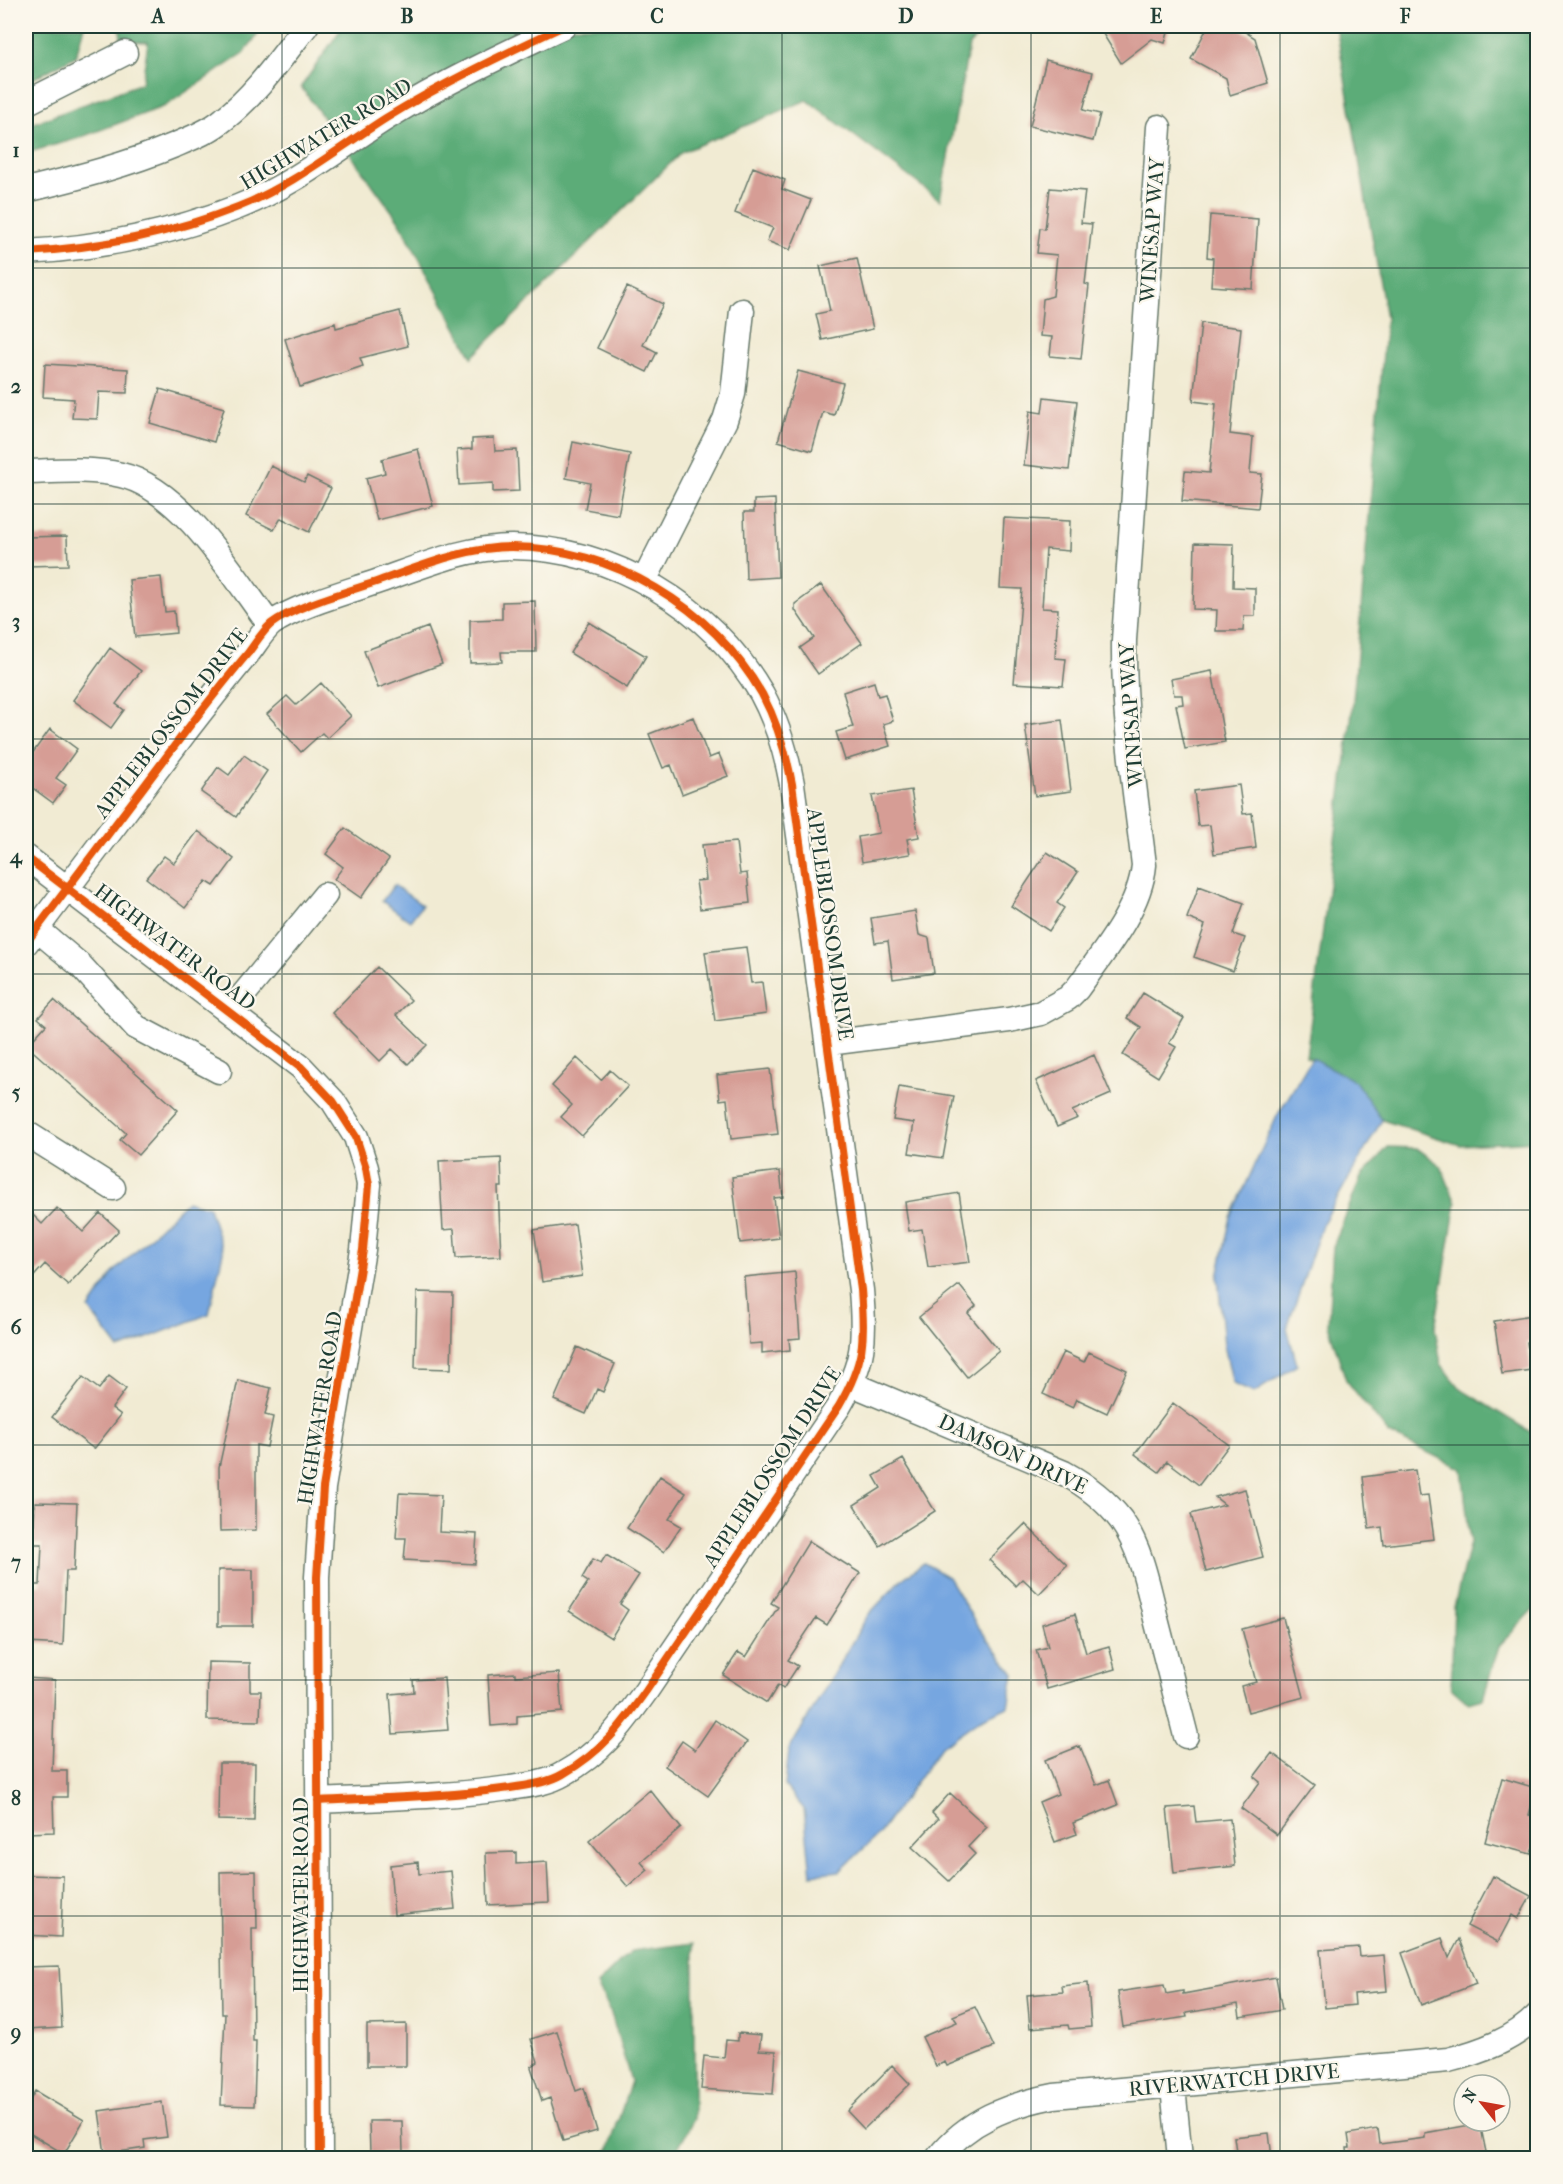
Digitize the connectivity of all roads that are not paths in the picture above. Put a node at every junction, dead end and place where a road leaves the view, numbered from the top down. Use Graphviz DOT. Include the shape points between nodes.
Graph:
graph roads {
  1 [pos="306,26"];
  2 [pos="564,26"];
  3 [pos="125,53"];
  4 [pos="26,103"];
  5 [pos="1159,127"];
  6 [pos="26,190"];
  7 [pos="26,252"];
  8 [pos="742,310"];
  9 [pos="26,472"];
  10 [pos="644,581"];
  11 [pos="270,625"];
  12 [pos="26,856"];
  13 [pos="67,889"];
  14 [pos="326,895"];
  15 [pos="29,930"];
  16 [pos="230,1011"];
  17 [pos="828,1043"];
  18 [pos="219,1071"];
  19 [pos="26,1133"];
  20 [pos="113,1188"];
  21 [pos="852,1384"];
  22 [pos="1186,1736"];
  23 [pos="318,1801"];
  24 [pos="1538,2015"];
  25 [pos="1173,2087"];
  26 [pos="320,2158"];
  27 [pos="938,2158"];
  28 [pos="1180,2158"];
  1 -- 6 [label="street" via="255,92 223,121 152,154"];
  2 -- 7 [label="street, HIGHWATER ROAD" via="453,80 279,188 239,207 193,224 119,243"];
  3 -- 4 [label="street"];
  5 -- 17 [label="street, WINESAP WAY" via="1124,659 1143,878 1131,909 1077,989 1041,1013"];
  8 -- 10 [label="street" via="733,394 725,420"];
  9 -- 11 [label="street" via="82,470 122,475 142,483 178,507"];
  10 -- 11 [label="street, APPLEBLOSSOM DRIVE" via="626,571 562,552 511,547 453,555 321,601"];
  10 -- 17 [label="street, APPLEBLOSSOM DRIVE" via="682,604 714,633 761,693 776,724 792,784"];
  11 -- 13 [label="street, APPLEBLOSSOM DRIVE"];
  12 -- 13 [label="street, HIGHWATER ROAD"];
  13 -- 15 [label="street, APPLEBLOSSOM DRIVE"];
  13 -- 16 [label="street, HIGHWATER ROAD"];
  14 -- 16 [label="street"];
  15 -- 18 [label="street" via="81,966 136,1028"];
  16 -- 23 [label="street, HIGHWATER ROAD" via="301,1067 333,1101 356,1137 369,1185 363,1250 323,1488 317,1577"];
  17 -- 21 [label="street, APPLEBLOSSOM DRIVE" via="864,1323 861,1359"];
  19 -- 20 [label="street"];
  21 -- 22 [label="street, DAMSON DRIVE" via="1064,1473 1097,1494 1134,1542"];
  21 -- 23 [label="street, APPLEBLOSSOM DRIVE" via="646,1690 615,1734 589,1758 561,1776 536,1784 440,1795"];
  23 -- 26 [label="street, HIGHWATER ROAD"];
  24 -- 25 [label="street, RIVERWATCH DRIVE" via="1494,2045 1448,2060"];
  25 -- 27 [label="street, RIVERWATCH DRIVE" via="1054,2096 1011,2106 963,2134"];
  25 -- 28 [label="street"];
}
